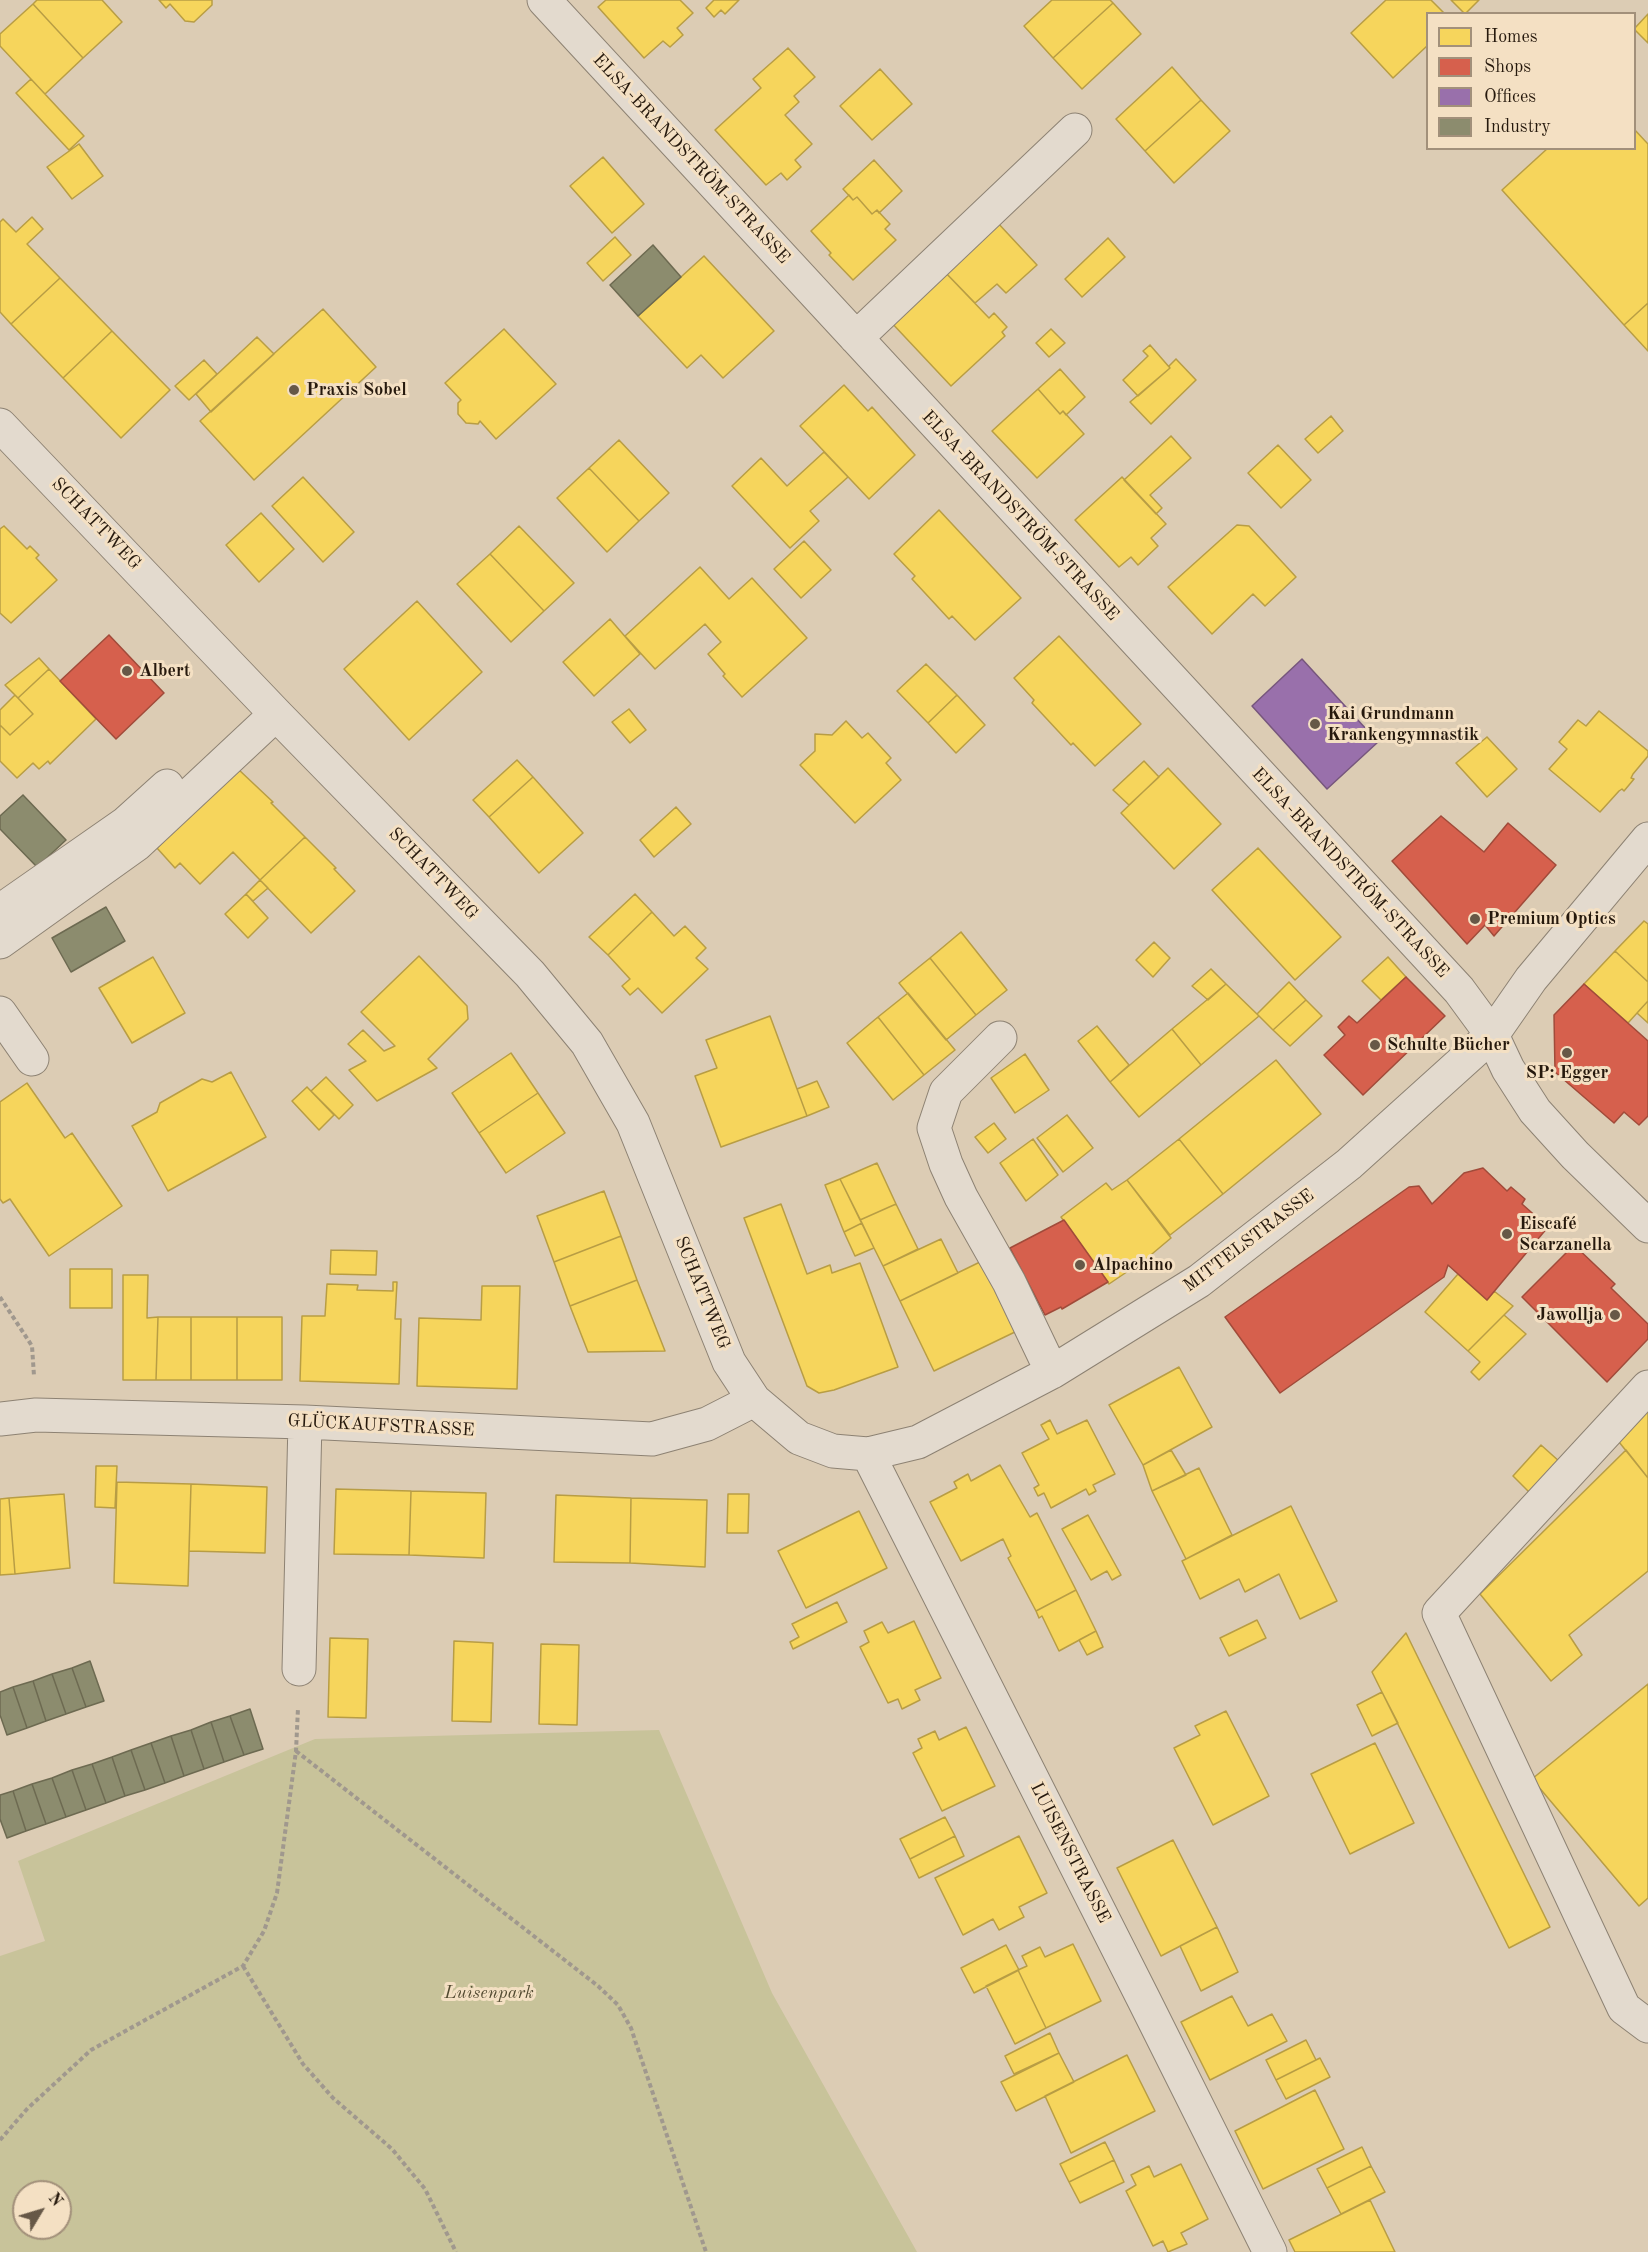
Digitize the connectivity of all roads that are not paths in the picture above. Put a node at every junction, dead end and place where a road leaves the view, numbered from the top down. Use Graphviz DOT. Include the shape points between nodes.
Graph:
graph roads {
  1 [pos="544,0"];
  2 [pos="1075,130"];
  3 [pos="856,338"];
  4 [pos="0,425"];
  5 [pos="270,707"];
  6 [pos="1648,839"];
  7 [pos="0,911"];
  8 [pos="0,942"];
  9 [pos="0,1013"];
  10 [pos="1492,1035"];
  11 [pos="1000,1038"];
  12 [pos="32,1059"];
  13 [pos="1648,1226"];
  14 [pos="1052,1372"];
  15 [pos="1648,1387"];
  16 [pos="754,1400"];
  17 [pos="0,1419"];
  18 [pos="305,1422"];
  19 [pos="868,1454"];
  20 [pos="299,1669"];
  21 [pos="1648,2026"];
  22 [pos="1270,2252"];
  1 -- 3 [label="street, ELSA-BRANDSTRÖM-STRASSE"];
  2 -- 3 [label="street"];
  3 -- 10 [label="street, ELSA-BRANDSTRÖM-STRASSE" via="1459,990"];
  4 -- 5 [label="street, SCHATTWEG"];
  5 -- 7 [label="street" via="126,823"];
  5 -- 8 [label="street" via="137,844"];
  5 -- 16 [label="street, SCHATTWEG" via="530,974 587,1043 633,1123 729,1362"];
  6 -- 10 [label="street, MITTELSTRASSE"];
  9 -- 12 [label="street"];
  10 -- 13 [label="street, ELSA-BRANDSTRÖM-STRASSE" via="1535,1112"];
  10 -- 14 [label="street, MITTELSTRASSE" via="1349,1164 1208,1274"];
  11 -- 14 [label="street" via="946,1092 934,1128 961,1197 1009,1282"];
  14 -- 19 [label="street, MITTELSTRASSE" via="918,1442"];
  15 -- 21 [label="street" via="1439,1612 1624,2008"];
  16 -- 18 [label="street, GLÜCKAUFSTRASSE" via="707,1424 651,1439"];
  16 -- 19 [label="street, MITTELSTRASSE" via="799,1438 833,1451"];
  17 -- 18 [label="street, GLÜCKAUFSTRASSE" via="36,1415"];
  18 -- 20 [label="street"];
  19 -- 22 [label="street, LUISENSTRASSE"];
}
